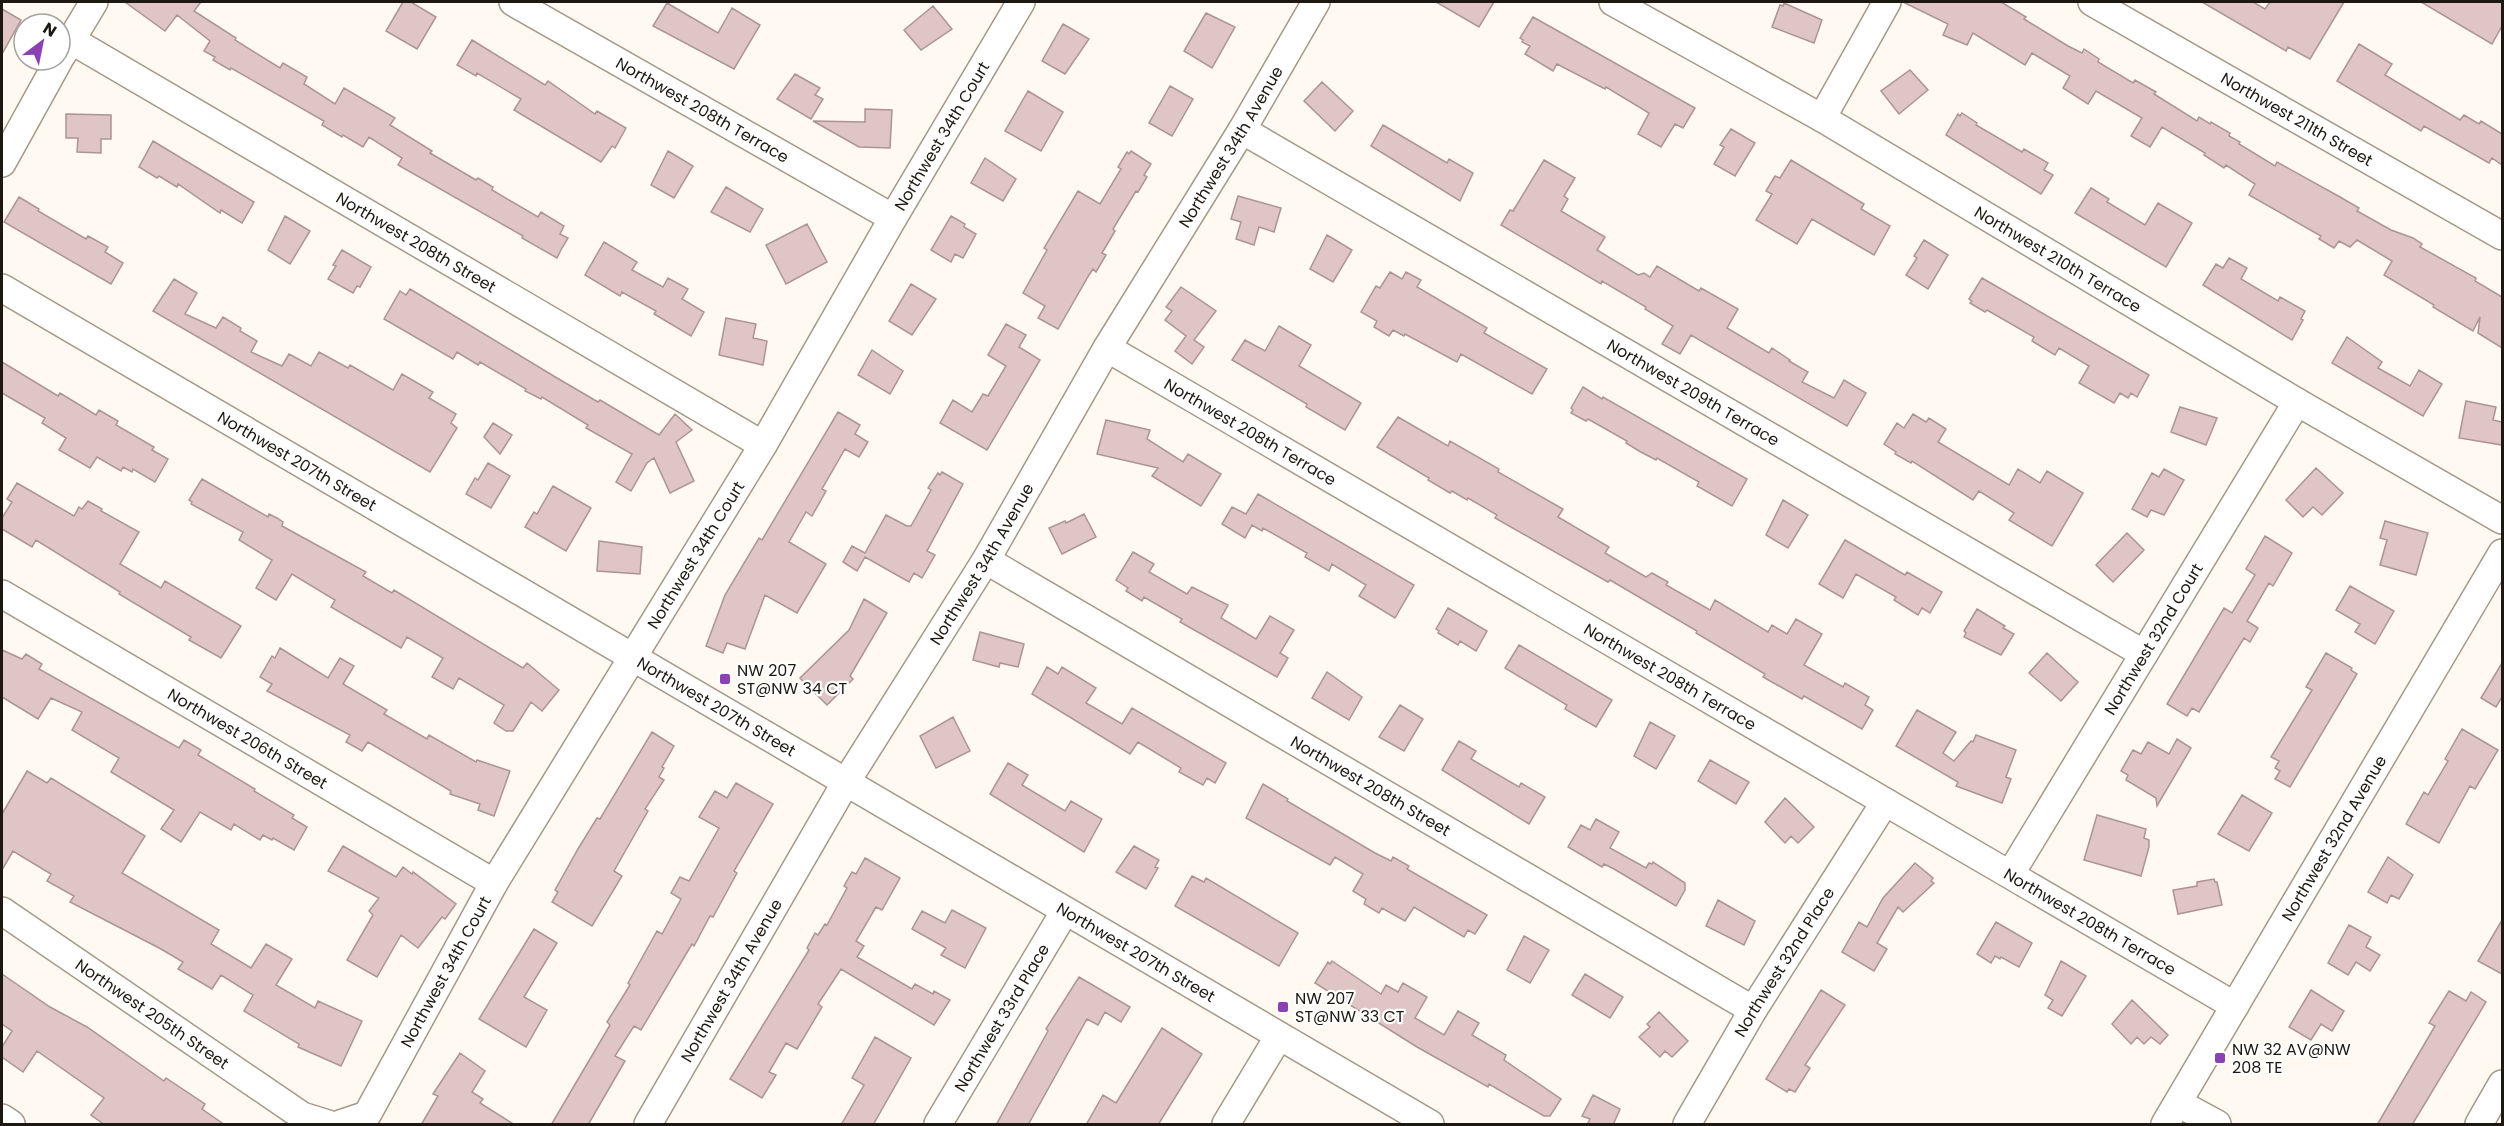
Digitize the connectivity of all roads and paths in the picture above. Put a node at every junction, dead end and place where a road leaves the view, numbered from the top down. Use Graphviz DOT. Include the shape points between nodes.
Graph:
graph roads {
  1 [pos="94,2"];
  2 [pos="513,2"];
  3 [pos="1021,2"];
  4 [pos="1317,2"];
  5 [pos="1613,2"];
  6 [pos="1887,2"];
  7 [pos="2092,2"];
  8 [pos="72,38"];
  9 [pos="72,58"];
  10 [pos="52,72"];
  11 [pos="1822,118"];
  12 [pos="1242,130"];
  13 [pos="2,163"];
  14 [pos="893,218"];
  15 [pos="2502,236"];
  16 [pos="2,288"];
  17 [pos="1107,348"];
  18 [pos="2296,402"];
  19 [pos="763,445"];
  20 [pos="2502,520"];
  21 [pos="2502,553"];
  22 [pos="986,560"];
  23 [pos="2,594"];
  24 [pos="2144,654"];
  25 [pos="633,658"];
  26 [pos="846,782"];
  27 [pos="1886,802"];
  28 [pos="2011,873"];
  29 [pos="494,883"];
  30 [pos="2,911"];
  31 [pos="1065,911"];
  32 [pos="2235,1006"];
  33 [pos="1753,1010"];
  34 [pos="1279,1036"];
  35 [pos="2502,1084"];
  36 [pos="2172,1114"];
  37 [pos="2,1118"];
  38 [pos="11,1125"];
  39 [pos="328,1125"];
  40 [pos="340,1125"];
  41 [pos="648,1125"];
  42 [pos="938,1125"];
  43 [pos="1226,1125"];
  44 [pos="1430,1125"];
  45 [pos="1687,1125"];
  46 [pos="2217,1125"];
  47 [pos="2479,1125"];
  1 -- 8 [label="street"];
  2 -- 14 [label="street, Northwest 208th Terrace"];
  3 -- 14 [label="street, Northwest 34th Court"];
  4 -- 12 [label="street, Northwest 34th Avenue"];
  5 -- 11 [label="street, Northwest 210th Terrace"];
  6 -- 11 [label="street"];
  7 -- 15 [label="street, Northwest 211th Street"];
  9 -- 19 [label="street, Northwest 208th Street"];
  10 -- 13 [label="street"];
  11 -- 18 [label="street, Northwest 210th Terrace"];
  12 -- 17 [label="street, Northwest 34th Avenue"];
  12 -- 24 [label="street, Northwest 209th Terrace"];
  14 -- 19 [label="street, Northwest 34th Court"];
  16 -- 25 [label="street, Northwest 207th Street"];
  17 -- 22 [label="street, Northwest 34th Avenue"];
  17 -- 27 [label="street, Northwest 208th Terrace"];
  18 -- 20 [label="street, Northwest 210th Terrace"];
  18 -- 24 [label="street, Northwest 32nd Court"];
  19 -- 25 [label="street, Northwest 34th Court"];
  21 -- 32 [label="street, Northwest 32nd Avenue"];
  22 -- 26 [label="street, Northwest 34th Avenue"];
  22 -- 33 [label="street, Northwest 208th Street"];
  23 -- 29 [label="street, Northwest 206th Street"];
  24 -- 28 [label="street, Northwest 32nd Court"];
  25 -- 26 [label="street, Northwest 207th Street"];
  25 -- 29 [label="street, Northwest 34th Court"];
  26 -- 31 [label="street, Northwest 207th Street"];
  26 -- 41 [label="street, Northwest 34th Avenue"];
  27 -- 28 [label="street, Northwest 208th Terrace"];
  27 -- 33 [label="street, Northwest 32nd Place"];
  28 -- 32 [label="street, Northwest 208th Terrace"];
  29 -- 40 [label="street, Northwest 34th Court" via="367,1115"];
  30 -- 39 [label="street, Northwest 205th Street" via="302,1116"];
  31 -- 34 [label="street, Northwest 207th Street"];
  31 -- 42 [label="street, Northwest 33rd Place"];
  32 -- 36 [label="street, Northwest 32nd Avenue"];
  33 -- 45 [label="street, Northwest 32nd Place"];
  34 -- 43 [label="street"];
  34 -- 44 [label="street, Northwest 207th Street"];
  35 -- 47 [label="street"];
  36 -- 46 [label="street"];
  37 -- 38 [label="street"];
}
